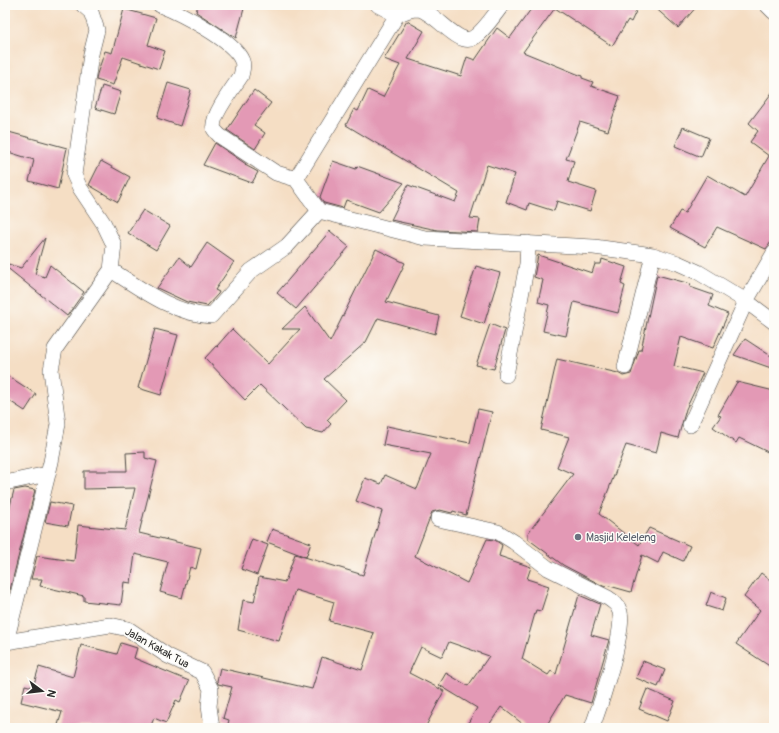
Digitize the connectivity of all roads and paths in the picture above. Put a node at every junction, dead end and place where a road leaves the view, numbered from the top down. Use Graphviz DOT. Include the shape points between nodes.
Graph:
graph roads {
  1 [pos="83,5"];
  2 [pos="160,5"];
  3 [pos="378,5"];
  4 [pos="502,5"];
  5 [pos="767,5"];
  6 [pos="774,12"];
  7 [pos="397,15"];
  8 [pos="296,178"];
  9 [pos="319,211"];
  10 [pos="528,243"];
  11 [pos="774,253"];
  12 [pos="653,255"];
  13 [pos="111,270"];
  14 [pos="746,301"];
  15 [pos="774,322"];
  16 [pos="625,367"];
  17 [pos="506,375"];
  18 [pos="690,425"];
  19 [pos="47,474"];
  20 [pos="5,483"];
  21 [pos="438,519"];
  22 [pos="5,644"];
  23 [pos="212,728"];
  24 [pos="592,728"];
  1 -- 13 [label="street" via="91,12 97,30 91,54 74,175 114,244"];
  2 -- 8 [label="street" via="181,13 220,38 238,54 242,62 243,69 216,116 214,130 276,173"];
  3 -- 7 [label="street"];
  4 -- 7 [label="street" via="478,33 467,40 418,9"];
  5 -- 6 [label="street"];
  7 -- 8 [label="street"];
  8 -- 9 [label="street"];
  9 -- 10 [label="street" via="425,238"];
  9 -- 13 [label="street" via="286,246 251,271 210,316 196,315 150,295"];
  10 -- 12 [label="street" via="594,247"];
  10 -- 17 [label="street" via="527,264"];
  11 -- 14 [label="street"];
  12 -- 14 [label="street" via="698,272"];
  12 -- 16 [label="street"];
  13 -- 19 [label="street" via="55,349 51,370 58,424"];
  14 -- 15 [label="street"];
  14 -- 18 [label="street"];
  19 -- 20 [label="street"];
  19 -- 22 [label="street"];
  21 -- 24 [label="street" via="498,532 548,568 617,604 620,613 618,634 606,687"];
  22 -- 23 [label="street, Jalan Kakak Tua" via="110,625 128,630 168,656 202,672 211,689 209,706"];
}
